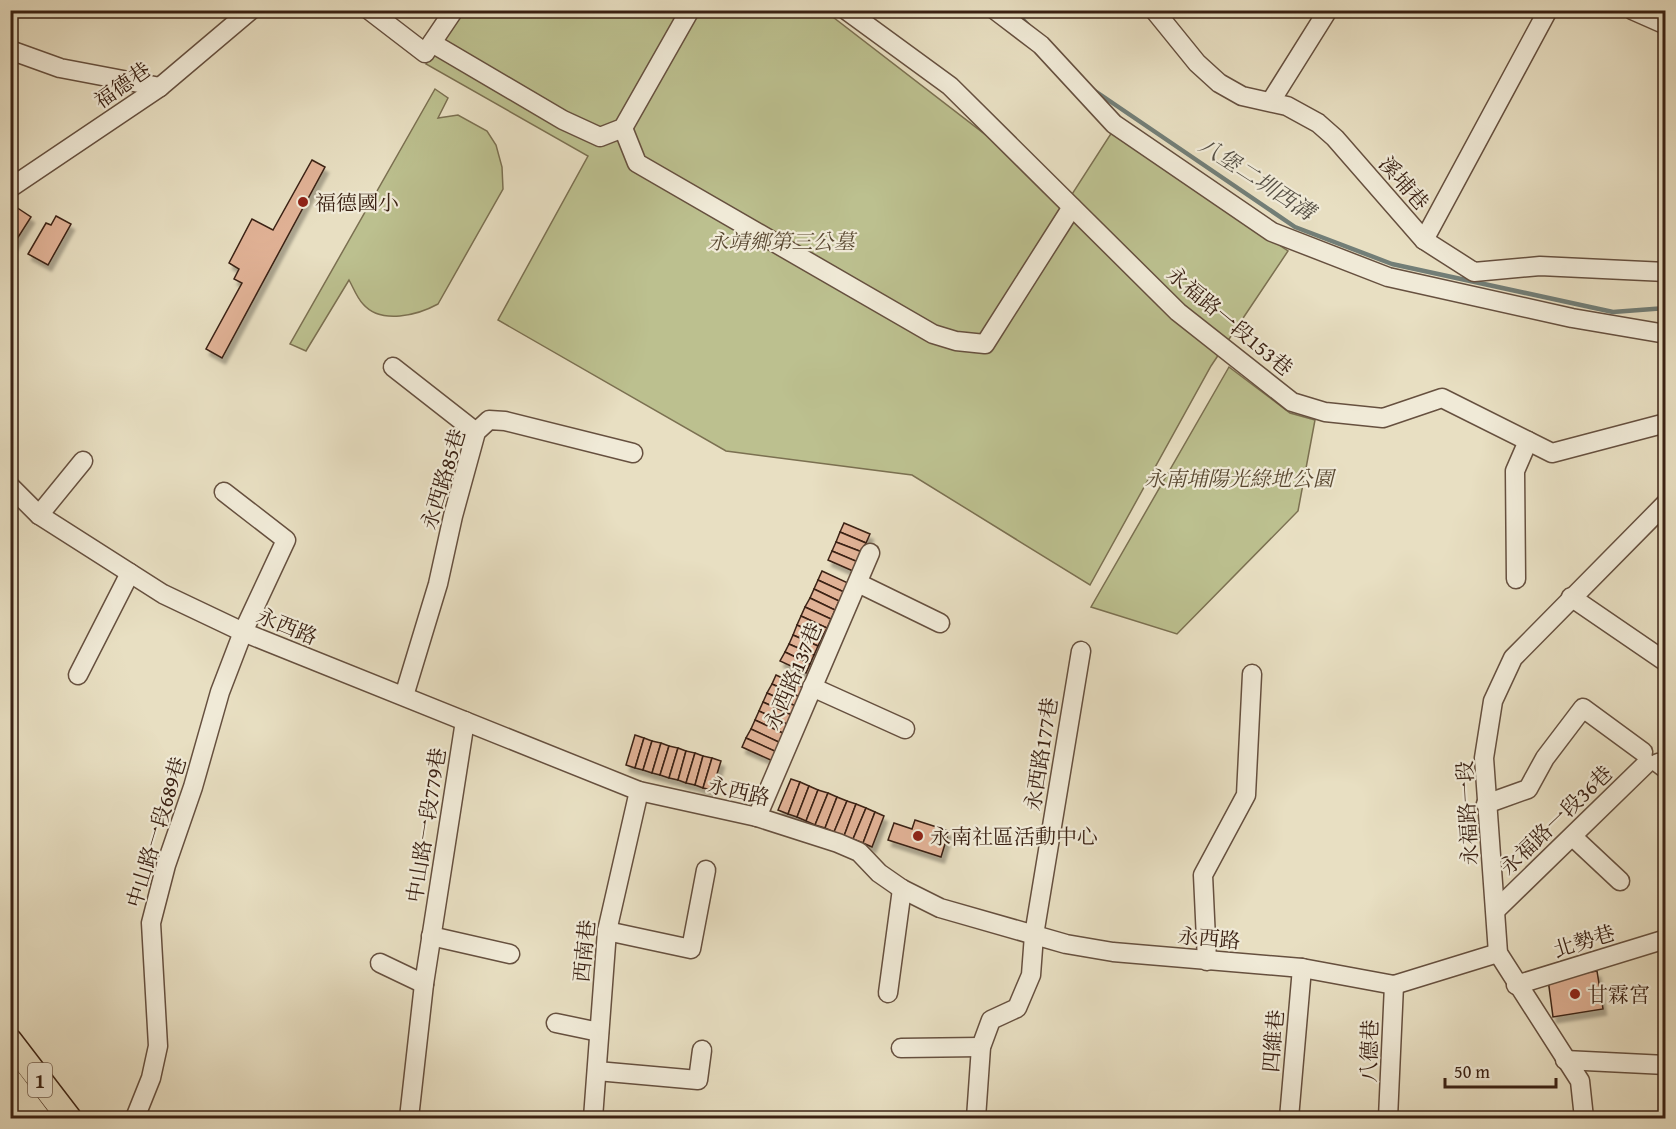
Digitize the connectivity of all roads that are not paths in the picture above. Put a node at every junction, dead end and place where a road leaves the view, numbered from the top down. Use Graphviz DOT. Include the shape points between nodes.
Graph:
graph roads {
  1 [pos="252,10"];
  2 [pos="369,10"];
  3 [pos="454,10"];
  4 [pos="690,10"];
  5 [pos="846,10"];
  6 [pos="995,10"];
  7 [pos="1154,10"];
  8 [pos="1328,10"];
  9 [pos="1548,10"];
  10 [pos="1632,10"];
  11 [pos="1665,25"];
  12 [pos="432,43"];
  13 [pos="10,50"];
  14 [pos="160,87"];
  15 [pos="1271,101"];
  16 [pos="623,128"];
  17 [pos="10,188"];
  18 [pos="1072,207"];
  19 [pos="1424,240"];
  20 [pos="1665,272"];
  21 [pos="1665,334"];
  22 [pos="393,367"];
  23 [pos="1665,423"];
  24 [pos="476,432"];
  25 [pos="1528,441"];
  26 [pos="633,453"];
  27 [pos="83,461"];
  28 [pos="10,486"];
  29 [pos="224,492"];
  30 [pos="1665,503"];
  31 [pos="39,515"];
  32 [pos="870,553"];
  33 [pos="130,573"];
  34 [pos="1516,579"];
  35 [pos="858,583"];
  36 [pos="1571,597"];
  37 [pos="940,623"];
  38 [pos="243,633"];
  39 [pos="1081,651"];
  40 [pos="1665,662"];
  41 [pos="1252,674"];
  42 [pos="78,675"];
  43 [pos="812,687"];
  44 [pos="404,696"];
  45 [pos="465,721"];
  46 [pos="904,729"];
  47 [pos="1653,762"];
  48 [pos="639,791"];
  49 [pos="1486,804"];
  50 [pos="758,817"];
  51 [pos="1573,837"];
  52 [pos="706,870"];
  53 [pos="1620,881"];
  54 [pos="902,889"];
  55 [pos="1496,910"];
  56 [pos="607,931"];
  57 [pos="1034,935"];
  58 [pos="431,936"];
  59 [pos="1665,939"];
  60 [pos="1498,953"];
  61 [pos="510,954"];
  62 [pos="1207,961"];
  63 [pos="380,963"];
  64 [pos="1302,968"];
  65 [pos="424,984"];
  66 [pos="1395,985"];
  67 [pos="1516,985"];
  68 [pos="888,993"];
  69 [pos="556,1023"];
  70 [pos="599,1032"];
  71 [pos="10,1041"];
  72 [pos="981,1047"];
  73 [pos="901,1048"];
  74 [pos="702,1050"];
  75 [pos="1565,1060"];
  76 [pos="1665,1065"];
  77 [pos="597,1071"];
  78 [pos="10,1081"];
  79 [pos="38,1119"];
  80 [pos="69,1119"];
  81 [pos="135,1119"];
  82 [pos="409,1119"];
  83 [pos="593,1119"];
  84 [pos="976,1119"];
  85 [pos="1289,1119"];
  86 [pos="1388,1119"];
  87 [pos="1584,1119"];
  1 -- 14 [label="street, 福德巷"];
  2 -- 12 [label="street" via="425,53"];
  3 -- 12 [label="street"];
  4 -- 16 [label="street"];
  5 -- 18 [label="street, 永福路一段153巷" via="950,86"];
  6 -- 21 [label="street" via="1041,45 1114,124 1272,232 1388,277 1572,318"];
  7 -- 15 [label="street, 溪埔巷" via="1197,63 1219,83 1242,96"];
  8 -- 15 [label="street"];
  9 -- 19 [label="street"];
  10 -- 11 [label="street"];
  12 -- 16 [label="street" via="563,120 600,137"];
  13 -- 14 [label="street" via="60,68"];
  14 -- 17 [label="street, 福德巷"];
  15 -- 19 [label="street, 溪埔巷" via="1318,123 1335,138"];
  16 -- 18 [label="street" via="637,163 933,334 957,341 986,344"];
  18 -- 25 [label="street, 永福路一段153巷" via="1178,312 1292,402 1325,412 1383,418 1442,398"];
  19 -- 20 [label="street, 溪埔巷" via="1474,272 1540,266"];
  22 -- 24 [label="street"];
  23 -- 25 [label="street, 永福路一段153巷" via="1552,453"];
  24 -- 26 [label="street, 永西路85巷" via="489,420 505,421"];
  24 -- 44 [label="street, 永西路85巷" via="438,584"];
  25 -- 34 [label="street" via="1515,471"];
  27 -- 31 [label="street"];
  28 -- 31 [label="street, 永西路"];
  29 -- 38 [label="street, 中山路一段689巷" via="286,540"];
  30 -- 36 [label="street, 永福路一段"];
  31 -- 33 [label="street, 永西路"];
  32 -- 35 [label="street, 永西路137巷"];
  33 -- 38 [label="street, 永西路" via="163,594"];
  33 -- 42 [label="street"];
  35 -- 37 [label="street"];
  35 -- 43 [label="street, 永西路137巷"];
  36 -- 40 [label="street"];
  36 -- 49 [label="street, 永福路一段" via="1513,658 1493,701 1484,758"];
  38 -- 44 [label="street, 永西路"];
  38 -- 81 [label="street, 中山路一段689巷" via="220,692 151,923 158,1046"];
  39 -- 57 [label="street, 永西路177巷"];
  41 -- 62 [label="street" via="1246,795 1203,875"];
  43 -- 46 [label="street"];
  43 -- 50 [label="street, 永西路137巷"];
  44 -- 45 [label="street, 永西路"];
  45 -- 48 [label="street, 永西路"];
  45 -- 58 [label="street, 中山路一段779巷"];
  47 -- 49 [label="street" via="1583,708 1545,758 1528,789"];
  47 -- 51 [label="street, 永福路一段36巷"];
  48 -- 50 [label="street, 永西路"];
  48 -- 56 [label="street, 西南巷"];
  49 -- 55 [label="street, 永福路一段"];
  50 -- 54 [label="street, 永西路" via="859,852"];
  51 -- 53 [label="street"];
  51 -- 55 [label="street, 永福路一段36巷"];
  52 -- 56 [label="street" via="691,949"];
  54 -- 57 [label="street, 永西路" via="940,908"];
  54 -- 68 [label="street"];
  55 -- 60 [label="street, 永福路一段"];
  56 -- 70 [label="street, 西南巷"];
  57 -- 62 [label="street, 永西路" via="1113,952"];
  57 -- 72 [label="street, 永西路177巷" via="1031,975 1017,1008 991,1020"];
  58 -- 61 [label="street"];
  58 -- 65 [label="street, 中山路一段779巷"];
  59 -- 67 [label="street, 北勢巷"];
  60 -- 66 [label="street, 永西路"];
  60 -- 67 [label="street, 永福路一段"];
  62 -- 64 [label="street, 永西路"];
  63 -- 65 [label="street"];
  64 -- 66 [label="street, 永西路"];
  64 -- 85 [label="street, 四維巷"];
  65 -- 82 [label="street, 中山路一段779巷"];
  66 -- 86 [label="street, 八德巷"];
  67 -- 75 [label="street, 永福路一段"];
  69 -- 70 [label="street"];
  70 -- 77 [label="street, 西南巷"];
  71 -- 80 [label="main road, 1"];
  72 -- 73 [label="street"];
  72 -- 84 [label="street, 永西路177巷"];
  74 -- 77 [label="street" via="698,1080"];
  75 -- 76 [label="street"];
  75 -- 87 [label="street, 永福路一段" via="1580,1081"];
  77 -- 83 [label="street, 西南巷"];
  78 -- 79 [label="main road, 1"];
}
